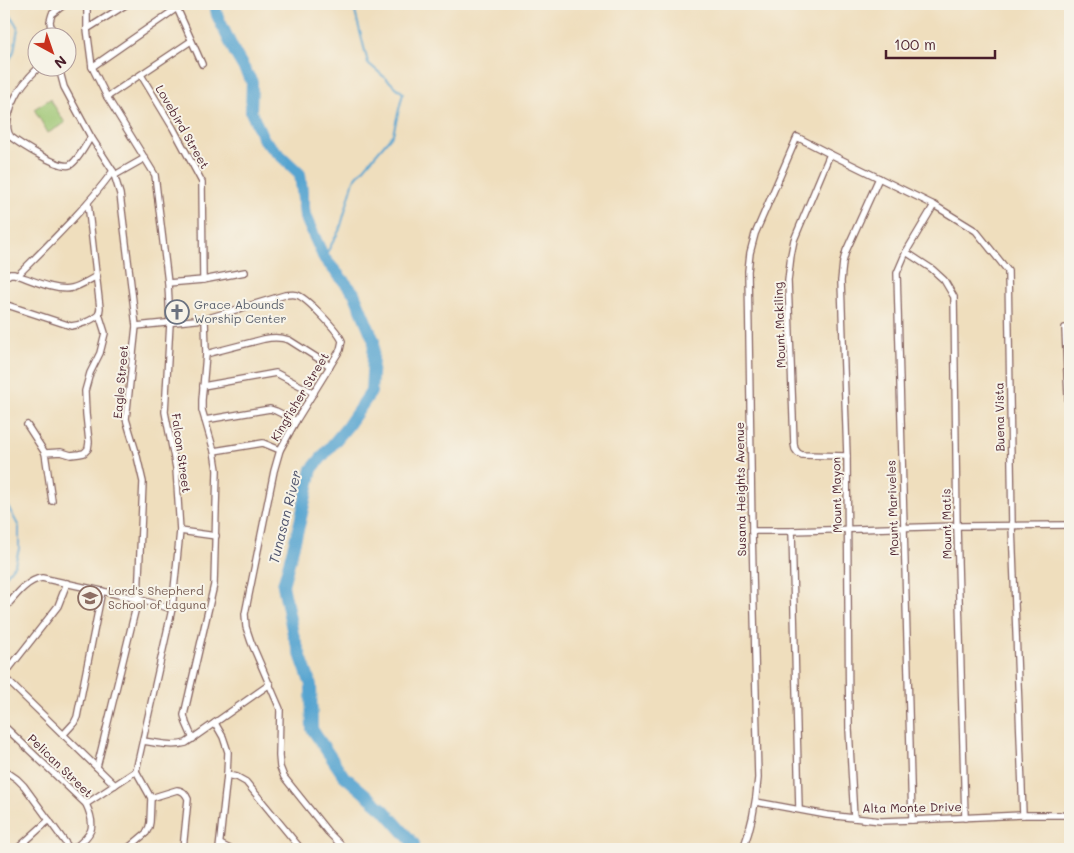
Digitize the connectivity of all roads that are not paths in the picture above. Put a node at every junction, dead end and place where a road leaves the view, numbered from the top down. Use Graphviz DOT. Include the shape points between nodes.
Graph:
graph roads {
  1 [pos="65,4"];
  2 [pos="84,4"];
  3 [pos="127,4"];
  4 [pos="177,6"];
  5 [pos="51,28"];
  6 [pos="87,30"];
  7 [pos="191,41"];
  8 [pos="202,64"];
  9 [pos="92,67"];
  10 [pos="141,75"];
  11 [pos="30,78"];
  12 [pos="62,78"];
  13 [pos="107,97"];
  14 [pos="91,137"];
  15 [pos="798,137"];
  16 [pos="830,154"];
  17 [pos="145,158"];
  18 [pos="114,173"];
  19 [pos="878,178"];
  20 [pos="88,203"];
  21 [pos="934,205"];
  22 [pos="906,252"];
  23 [pos="245,272"];
  24 [pos="18,275"];
  25 [pos="97,276"];
  26 [pos="4,278"];
  27 [pos="203,280"];
  28 [pos="168,284"];
  29 [pos="4,304"];
  30 [pos="98,314"];
  31 [pos="205,319"];
  32 [pos="170,324"];
  33 [pos="136,326"];
  34 [pos="1065,328"];
  35 [pos="206,354"];
  36 [pos="330,366"];
  37 [pos="203,386"];
  38 [pos="314,393"];
  39 [pos="205,420"];
  40 [pos="296,421"];
  41 [pos="27,425"];
  42 [pos="1070,442"];
  43 [pos="280,450"];
  44 [pos="214,451"];
  45 [pos="45,452"];
  46 [pos="847,456"];
  47 [pos="52,501"];
  48 [pos="1070,525"];
  49 [pos="957,526"];
  50 [pos="1012,526"];
  51 [pos="904,528"];
  52 [pos="848,529"];
  53 [pos="180,531"];
  54 [pos="752,531"];
  55 [pos="792,531"];
  56 [pos="216,536"];
  57 [pos="67,583"];
  58 [pos="102,591"];
  59 [pos="138,600"];
  60 [pos="172,608"];
  61 [pos="4,610"];
  62 [pos="4,676"];
  63 [pos="270,684"];
  64 [pos="215,723"];
  65 [pos="4,726"];
  66 [pos="63,735"];
  67 [pos="193,739"];
  68 [pos="143,741"];
  69 [pos="97,767"];
  70 [pos="4,770"];
  71 [pos="136,771"];
  72 [pos="227,775"];
  73 [pos="115,785"];
  74 [pos="151,798"];
  75 [pos="756,802"];
  76 [pos="86,804"];
  77 [pos="799,809"];
  78 [pos="1023,815"];
  79 [pos="1070,815"];
  80 [pos="854,818"];
  81 [pos="966,818"];
  82 [pos="49,820"];
  83 [pos="912,820"];
  84 [pos="219,846"];
  85 [pos="182,848"];
  86 [pos="17,849"];
  87 [pos="72,849"];
  88 [pos="127,849"];
  89 [pos="230,849"];
  90 [pos="301,849"];
  91 [pos="345,849"];
  92 [pos="743,849"];
  1 -- 5 [label="street" via="52,14"];
  2 -- 6 [label="street, Falcon Street"];
  3 -- 6 [label="street"];
  4 -- 7 [label="street"];
  4 -- 9 [label="street"];
  6 -- 9 [label="street, Falcon Street"];
  7 -- 8 [label="street"];
  7 -- 10 [label="street"];
  9 -- 13 [label="street, Falcon Street"];
  10 -- 13 [label="street"];
  10 -- 27 [label="street, Lovebird Street" via="202,182"];
  11 -- 14 [label="street" via="16,95 10,113 7,133 11,137 45,158 69,165"];
  12 -- 14 [label="street, Eagle Street"];
  13 -- 17 [label="street, Falcon Street"];
  14 -- 18 [label="street, Eagle Street"];
  15 -- 16 [label="street, Buena Vista"];
  15 -- 54 [label="street, Susana Heights Avenue" via="755,234 750,253"];
  16 -- 19 [label="street, Buena Vista"];
  16 -- 46 [label="street, Mount Makiling" via="794,240 789,268 794,444 802,455"];
  17 -- 18 [label="street"];
  17 -- 28 [label="street, Falcon Street" via="157,185"];
  18 -- 20 [label="street"];
  18 -- 33 [label="street, Eagle Street" via="120,194"];
  19 -- 21 [label="street, Buena Vista"];
  19 -- 46 [label="street, Mount Mayon" via="846,251 842,273"];
  20 -- 24 [label="street"];
  20 -- 25 [label="street"];
  21 -- 22 [label="street, Mount Mariveles"];
  21 -- 50 [label="street, Buena Vista" via="976,231 1008,271"];
  22 -- 49 [label="street, Mount Matis" via="932,268 954,297"];
  22 -- 51 [label="street, Mount Mariveles" via="896,280"];
  23 -- 27 [label="street"];
  24 -- 25 [label="street" via="69,289"];
  24 -- 26 [label="street" via="10,274"];
  25 -- 30 [label="street"];
  27 -- 28 [label="street"];
  28 -- 32 [label="street, Falcon Street"];
  29 -- 30 [label="street" via="71,326"];
  30 -- 45 [label="street" via="105,333 85,391 88,449 71,455"];
  31 -- 32 [label="street, Kingfisher Street"];
  31 -- 35 [label="street"];
  31 -- 36 [label="street, Kingfisher Street" via="296,294 306,299 340,336 342,345"];
  32 -- 33 [label="street, Kingfisher Street"];
  32 -- 53 [label="street, Falcon Street" via="165,412 176,468"];
  33 -- 59 [label="street, Eagle Street" via="126,419 143,482"];
  34 -- 42 [label="street"];
  35 -- 36 [label="street" via="271,338 284,338"];
  35 -- 37 [label="street"];
  36 -- 38 [label="street, Kingfisher Street"];
  37 -- 38 [label="street" via="276,373"];
  37 -- 39 [label="street"];
  38 -- 40 [label="street, Kingfisher Street"];
  39 -- 40 [label="street" via="270,409"];
  39 -- 44 [label="street"];
  40 -- 43 [label="street, Kingfisher Street"];
  41 -- 45 [label="street"];
  43 -- 44 [label="street" via="262,443"];
  43 -- 63 [label="street, Kingfisher Street" via="245,614 251,642"];
  44 -- 56 [label="street" via="217,470"];
  45 -- 47 [label="street"];
  46 -- 52 [label="street, Mount Mayon"];
  48 -- 50 [label="street"];
  49 -- 50 [label="street"];
  49 -- 51 [label="street"];
  49 -- 81 [label="street, Mount Matis"];
  50 -- 78 [label="street, Buena Vista"];
  51 -- 52 [label="street"];
  51 -- 83 [label="street, Mount Mariveles"];
  52 -- 55 [label="street"];
  52 -- 80 [label="street, Mount Mayon" via="849,721"];
  53 -- 56 [label="street"];
  53 -- 60 [label="street, Falcon Street"];
  54 -- 55 [label="street"];
  54 -- 75 [label="street, Susana Heights Avenue"];
  55 -- 77 [label="street"];
  56 -- 67 [label="street" via="214,589 184,712"];
  57 -- 58 [label="street"];
  57 -- 61 [label="street" via="36,578"];
  57 -- 62 [label="street" via="58,606"];
  58 -- 59 [label="street"];
  58 -- 66 [label="street" via="77,717"];
  59 -- 60 [label="street"];
  59 -- 69 [label="street, Eagle Street"];
  60 -- 68 [label="street, Falcon Street"];
  62 -- 66 [label="street"];
  63 -- 64 [label="street"];
  63 -- 91 [label="street, Kingfisher Street" via="280,709 279,756 284,776"];
  64 -- 67 [label="street"];
  64 -- 72 [label="street" via="227,745"];
  65 -- 76 [label="street, Pelican Street"];
  66 -- 69 [label="street"];
  67 -- 68 [label="street" via="179,745"];
  68 -- 71 [label="street, Falcon Street"];
  69 -- 73 [label="street"];
  70 -- 82 [label="street" via="24,786"];
  71 -- 73 [label="street"];
  71 -- 74 [label="street"];
  72 -- 84 [label="street"];
  72 -- 90 [label="street" via="246,782"];
  73 -- 76 [label="street"];
  74 -- 85 [label="street" via="177,790 186,795"];
  74 -- 88 [label="street" via="149,827"];
  75 -- 77 [label="street, Alta Monte Drive"];
  75 -- 92 [label="street, Susana Heights Avenue"];
  76 -- 87 [label="street, Pelican Street" via="92,826 90,834"];
  77 -- 80 [label="street, Alta Monte Drive"];
  78 -- 79 [label="street, Alta Monte Drive"];
  78 -- 81 [label="street, Alta Monte Drive"];
  80 -- 83 [label="street, Alta Monte Drive"];
  81 -- 83 [label="street, Alta Monte Drive"];
  82 -- 86 [label="street"];
  82 -- 87 [label="street"];
  84 -- 89 [label="street"];
}
